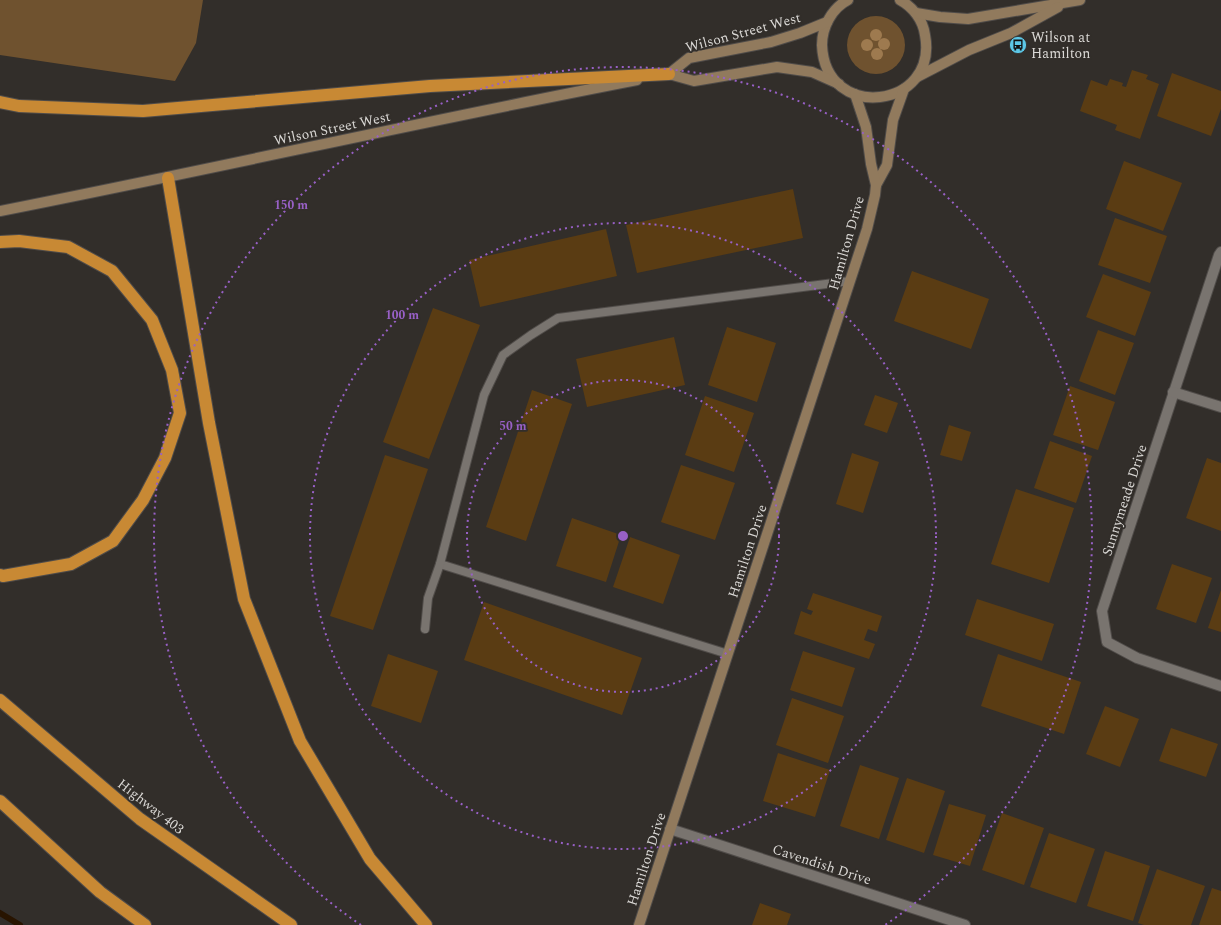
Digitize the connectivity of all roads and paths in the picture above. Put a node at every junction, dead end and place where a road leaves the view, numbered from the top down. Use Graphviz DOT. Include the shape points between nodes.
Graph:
graph roads {
  1 [pos="1080,0"];
  2 [pos="846,1"];
  3 [pos="904,1"];
  4 [pos="1065,3"];
  5 [pos="916,13"];
  6 [pos="827,22"];
  7 [pos="669,74"];
  8 [pos="916,77"];
  9 [pos="839,84"];
  10 [pos="904,89"];
  11 [pos="855,94"];
  12 [pos="0,102"];
  13 [pos="168,178"];
  14 [pos="876,184"];
  15 [pos="0,211"];
  16 [pos="0,242"];
  17 [pos="1221,252"];
  18 [pos="850,281"];
  19 [pos="1173,392"];
  20 [pos="1221,407"];
  21 [pos="440,564"];
  22 [pos="0,575"];
  23 [pos="425,630"];
  24 [pos="728,654"];
  25 [pos="1221,686"];
  26 [pos="0,700"];
  27 [pos="0,801"];
  28 [pos="670,829"];
  29 [pos="146,925"];
  30 [pos="291,925"];
  31 [pos="426,925"];
  32 [pos="639,925"];
  33 [pos="966,925"];
  1 -- 4 [label="main road"];
  2 -- 6 [label="main road" via="834,11"];
  3 -- 5 [label="main road"];
  4 -- 5 [label="main road" via="968,19"];
  4 -- 8 [label="main road" via="1011,33 969,50"];
  5 -- 8 [label="main road" via="924,28 927,45 925,62"];
  6 -- 7 [label="main road, Wilson Street West" via="771,42 689,58"];
  6 -- 9 [label="main road" via="822,38 823,55 828,71"];
  7 -- 9 [label="main road, Wilson Street West" via="694,81 777,67 812,72"];
  7 -- 12 [label="highway" via="430,86 143,111 19,106"];
  7 -- 13 [label="main road, Wilson Street West" via="503,106"];
  8 -- 10 [label="main road"];
  9 -- 11 [label="main road"];
  10 -- 11 [label="main road" via="888,96 871,98"];
  10 -- 14 [label="main road, Hamilton Drive" via="893,120 887,165"];
  11 -- 14 [label="main road, Hamilton Drive" via="866,127"];
  13 -- 15 [label="main road, Wilson Street West"];
  13 -- 31 [label="highway" via="209,422 244,599 300,742 370,859"];
  14 -- 18 [label="main road, Hamilton Drive" via="867,229"];
  16 -- 22 [label="highway" via="19,240 68,247 112,271 152,320 172,370 180,413 166,458 143,500 113,541 71,564"];
  17 -- 19 [label="street, Sunnymeade Drive"];
  18 -- 21 [label="lane" via="558,318 531,335 503,356 484,395"];
  18 -- 24 [label="main road, Hamilton Drive"];
  19 -- 20 [label="street"];
  19 -- 25 [label="street, Sunnymeade Drive" via="1102,611 1108,642 1136,658"];
  21 -- 23 [label="lane" via="428,598"];
  21 -- 24 [label="lane"];
  24 -- 28 [label="main road, Hamilton Drive"];
  26 -- 30 [label="highway, Highway 403" via="140,819"];
  27 -- 29 [label="highway" via="100,892"];
  28 -- 32 [label="main road, Hamilton Drive"];
  28 -- 33 [label="street, Cavendish Drive"];
}
